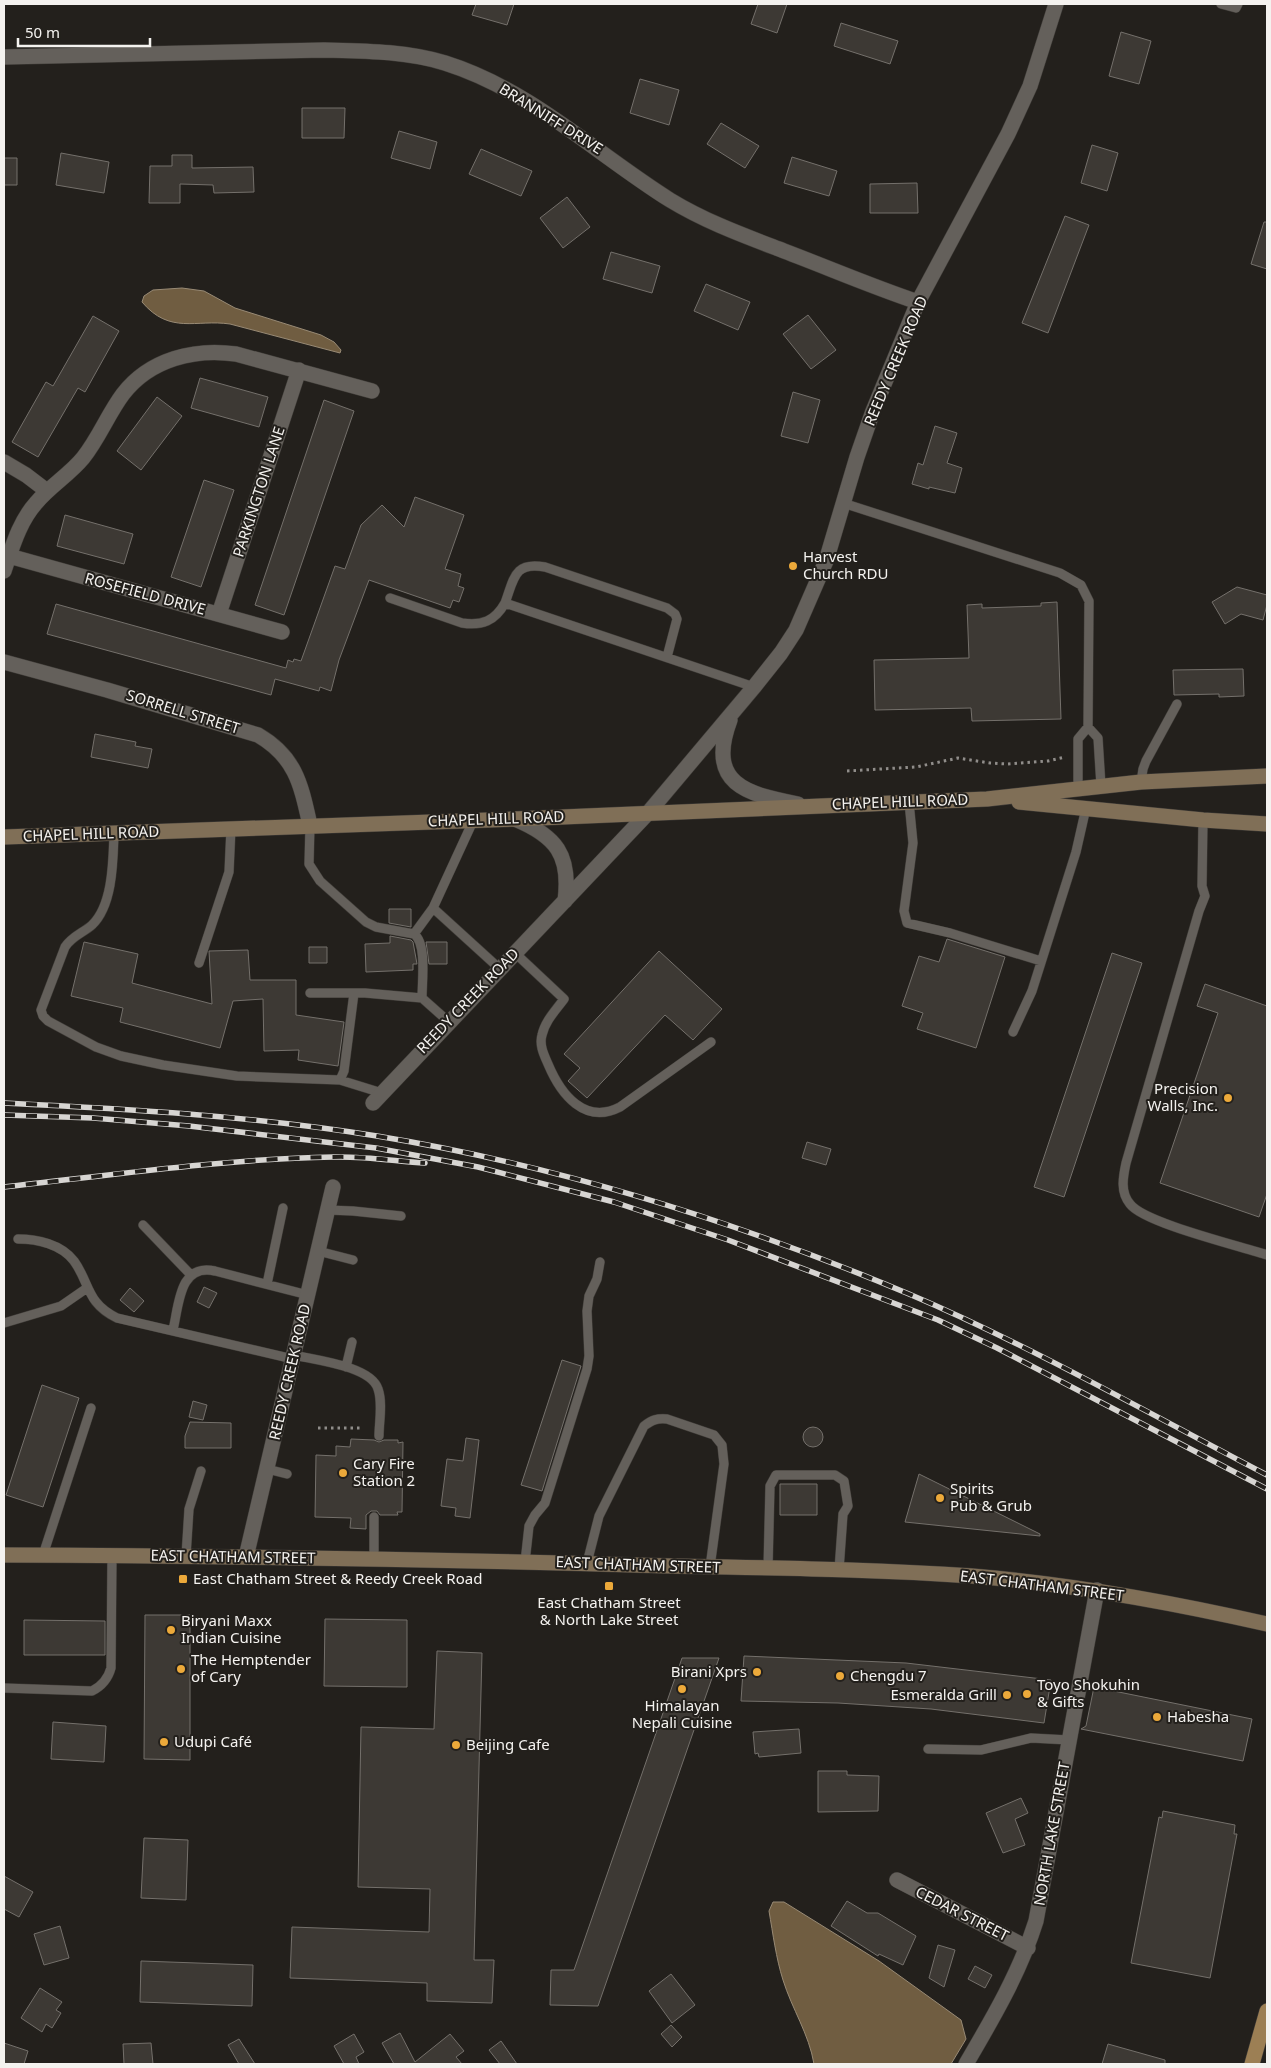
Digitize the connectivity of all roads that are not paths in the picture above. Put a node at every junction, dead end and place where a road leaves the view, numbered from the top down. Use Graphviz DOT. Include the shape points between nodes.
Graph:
graph roads {
  1 [pos="1056,4"];
  2 [pos="1222,4"];
  3 [pos="1238,4"];
  4 [pos="4,57"];
  5 [pos="918,302"];
  6 [pos="299,370"];
  7 [pos="372,391"];
  8 [pos="4,462"];
  9 [pos="47,491"];
  10 [pos="843,503"];
  11 [pos="9,556"];
  12 [pos="4,571"];
  13 [pos="390,598"];
  14 [pos="505,603"];
  15 [pos="219,614"];
  16 [pos="282,632"];
  17 [pos="667,656"];
  18 [pos="4,662"];
  19 [pos="754,687"];
  20 [pos="1177,704"];
  21 [pos="733,713"];
  22 [pos="1088,727"];
  23 [pos="1267,776"];
  24 [pos="1141,782"];
  25 [pos="1101,786"];
  26 [pos="1078,789"];
  27 [pos="987,799"];
  28 [pos="909,802"];
  29 [pos="809,806"];
  30 [pos="1086,808"];
  31 [pos="648,813"];
  32 [pos="474,819"];
  33 [pos="515,819"];
  34 [pos="1203,820"];
  35 [pos="1267,824"];
  36 [pos="310,825"];
  37 [pos="231,828"];
  38 [pos="114,834"];
  39 [pos="4,837"];
  40 [pos="565,901"];
  41 [pos="433,908"];
  42 [pos="414,934"];
  43 [pos="515,953"];
  44 [pos="1041,961"];
  45 [pos="199,963"];
  46 [pos="500,969"];
  47 [pos="310,993"];
  48 [pos="354,993"];
  49 [pos="422,998"];
  50 [pos="449,1022"];
  51 [pos="1013,1032"];
  52 [pos="711,1042"];
  53 [pos="340,1080"];
  54 [pos="378,1098"];
  55 [pos="333,1187"];
  56 [pos="283,1208"];
  57 [pos="328,1210"];
  58 [pos="401,1216"];
  59 [pos="143,1225"];
  60 [pos="18,1239"];
  61 [pos="318,1251"];
  62 [pos="1267,1254"];
  63 [pos="353,1260"];
  64 [pos="600,1262"];
  65 [pos="191,1275"];
  66 [pos="267,1284"];
  67 [pos="87,1288"];
  68 [pos="308,1294"];
  69 [pos="4,1324"];
  70 [pos="173,1330"];
  71 [pos="352,1342"];
  72 [pos="293,1357"];
  73 [pos="346,1367"];
  74 [pos="91,1408"];
  75 [pos="379,1436"];
  76 [pos="267,1469"];
  77 [pos="201,1471"];
  78 [pos="287,1474"];
  79 [pos="374,1517"];
  80 [pos="4,1555"];
  81 [pos="43,1555"];
  82 [pos="112,1556"];
  83 [pos="186,1556"];
  84 [pos="246,1556"];
  85 [pos="374,1559"];
  86 [pos="525,1562"];
  87 [pos="587,1563"];
  88 [pos="710,1567"];
  89 [pos="768,1568"];
  90 [pos="839,1570"];
  91 [pos="1097,1590"];
  92 [pos="1267,1624"];
  93 [pos="4,1688"];
  94 [pos="1069,1740"];
  95 [pos="928,1749"];
  96 [pos="897,1880"];
  97 [pos="1028,1948"];
  98 [pos="1267,2011"];
  99 [pos="1263,2039"];
  100 [pos="966,2064"];
  101 [pos="1252,2064"];
  1 -- 5 [label="street, REEDY CREEK ROAD" via="1030,86 1008,134"];
  2 -- 3 [label="lane" via="1236,8"];
  4 -- 5 [label="street, BRANNIFF DRIVE" via="324,50 375,52 444,63 477,75 524,99 670,200 709,222"];
  5 -- 10 [label="street, REEDY CREEK ROAD" via="873,412"];
  6 -- 7 [label="street"];
  6 -- 9 [label="street" via="214,351 188,354 166,362 136,381 124,393 83,458"];
  6 -- 15 [label="street, PARKINGTON LANE"];
  8 -- 9 [label="street"];
  9 -- 11 [label="street" via="24,519"];
  10 -- 19 [label="street, REEDY CREEK ROAD" via="826,561 796,630"];
  10 -- 22 [label="lane" via="1060,573 1081,585 1089,601"];
  11 -- 12 [label="street"];
  11 -- 15 [label="street, ROSEFIELD DRIVE"];
  13 -- 14 [label="lane" via="473,625 495,618"];
  14 -- 17 [label="lane"];
  14 -- 17 [label="lane" via="514,579 528,565 582,579 672,611 677,619"];
  15 -- 16 [label="street, ROSEFIELD DRIVE"];
  17 -- 19 [label="lane"];
  18 -- 36 [label="street, SORRELL STREET" via="258,734 277,748 295,772"];
  19 -- 21 [label="street, REEDY CREEK ROAD"];
  20 -- 24 [label="lane" via="1146,761"];
  21 -- 29 [label="street, REEDY CREEK ROAD" via="724,738 722,757 735,784 764,797"];
  21 -- 31 [label="street, REEDY CREEK ROAD"];
  22 -- 25 [label="lane" via="1098,738"];
  22 -- 26 [label="lane" via="1078,738"];
  23 -- 24 [label="main road, CHAPEL HILL ROAD"];
  24 -- 25 [label="main road, CHAPEL HILL ROAD"];
  25 -- 26 [label="main road, CHAPEL HILL ROAD"];
  26 -- 27 [label="main road, CHAPEL HILL ROAD"];
  27 -- 28 [label="main road, CHAPEL HILL ROAD"];
  27 -- 30 [label="main road, CHAPEL HILL ROAD"];
  28 -- 29 [label="main road, CHAPEL HILL ROAD"];
  28 -- 44 [label="lane" via="913,844 904,911 908,923"];
  29 -- 31 [label="main road, CHAPEL HILL ROAD"];
  30 -- 34 [label="main road, CHAPEL HILL ROAD"];
  30 -- 44 [label="lane" via="1076,852"];
  31 -- 33 [label="main road, CHAPEL HILL ROAD"];
  31 -- 40 [label="street, REEDY CREEK ROAD"];
  32 -- 33 [label="main road, CHAPEL HILL ROAD"];
  32 -- 36 [label="main road, CHAPEL HILL ROAD"];
  32 -- 41 [label="lane"];
  33 -- 40 [label="street" via="548,836 561,851 567,884"];
  34 -- 35 [label="main road, CHAPEL HILL ROAD"];
  34 -- 62 [label="lane" via="1202,886 1206,896 1126,1163 1124,1194 1130,1205 1152,1219"];
  36 -- 37 [label="main road, CHAPEL HILL ROAD"];
  36 -- 42 [label="lane" via="309,864 320,881 366,922"];
  37 -- 38 [label="main road, CHAPEL HILL ROAD"];
  37 -- 45 [label="lane" via="229,872"];
  38 -- 39 [label="main road, CHAPEL HILL ROAD"];
  38 -- 53 [label="lane" via="112,873 102,909 93,924 72,938 65,947 41,1010 45,1019 96,1047 163,1065 238,1076"];
  40 -- 43 [label="street, REEDY CREEK ROAD"];
  41 -- 42 [label="lane"];
  41 -- 46 [label="lane"];
  42 -- 49 [label="lane" via="422,948"];
  43 -- 46 [label="street, REEDY CREEK ROAD"];
  43 -- 52 [label="lane" via="564,999 545,1025 541,1036 542,1048 563,1092 584,1109 600,1114 620,1108"];
  44 -- 51 [label="lane" via="1032,991"];
  46 -- 50 [label="street, REEDY CREEK ROAD"];
  47 -- 48 [label="lane"];
  48 -- 49 [label="lane"];
  48 -- 53 [label="lane" via="344,1071"];
  49 -- 50 [label="lane"];
  50 -- 54 [label="street, REEDY CREEK ROAD"];
  53 -- 54 [label="lane"];
  55 -- 57 [label="street, REEDY CREEK ROAD"];
  56 -- 66 [label="lane"];
  57 -- 58 [label="lane"];
  57 -- 61 [label="street, REEDY CREEK ROAD"];
  59 -- 65 [label="lane"];
  60 -- 67 [label="lane" via="40,1241 65,1252 73,1260"];
  61 -- 63 [label="lane"];
  61 -- 68 [label="street, REEDY CREEK ROAD"];
  64 -- 86 [label="lane" via="588,1303 587,1368 545,1503 529,1526"];
  65 -- 66 [label="lane" via="208,1269"];
  65 -- 70 [label="lane" via="182,1288"];
  66 -- 68 [label="lane"];
  67 -- 69 [label="lane" via="61,1306"];
  67 -- 70 [label="lane" via="99,1305 117,1318"];
  68 -- 72 [label="street, REEDY CREEK ROAD"];
  70 -- 72 [label="lane"];
  71 -- 73 [label="lane"];
  72 -- 73 [label="lane"];
  72 -- 76 [label="street, REEDY CREEK ROAD"];
  73 -- 75 [label="lane" via="365,1374 376,1384 380,1400"];
  74 -- 81 [label="lane"];
  76 -- 78 [label="lane"];
  76 -- 84 [label="street, REEDY CREEK ROAD"];
  77 -- 83 [label="lane" via="189,1509"];
  79 -- 85 [label="lane"];
  80 -- 81 [label="main road, EAST CHATHAM STREET"];
  81 -- 82 [label="main road, EAST CHATHAM STREET"];
  82 -- 83 [label="main road, EAST CHATHAM STREET"];
  82 -- 93 [label="lane" via="111,1668 100,1687 92,1690"];
  83 -- 84 [label="main road, EAST CHATHAM STREET"];
  84 -- 85 [label="main road, EAST CHATHAM STREET"];
  85 -- 86 [label="main road, EAST CHATHAM STREET"];
  86 -- 87 [label="main road, EAST CHATHAM STREET"];
  87 -- 88 [label="main road, EAST CHATHAM STREET"];
  87 -- 88 [label="lane" via="599,1516 644,1426 660,1418 714,1435 722,1445 724,1464"];
  88 -- 89 [label="main road, EAST CHATHAM STREET"];
  89 -- 90 [label="main road, EAST CHATHAM STREET"];
  89 -- 90 [label="lane" via="770,1486 776,1475 835,1475 844,1481 848,1506 843,1514"];
  90 -- 91 [label="main road, EAST CHATHAM STREET" via="971,1576"];
  91 -- 92 [label="main road, EAST CHATHAM STREET"];
  91 -- 94 [label="street, NORTH LAKE STREET"];
  94 -- 95 [label="lane" via="1031,1738 981,1750"];
  94 -- 97 [label="street, NORTH LAKE STREET" via="1036,1921"];
  96 -- 97 [label="street, CEDAR STREET"];
  97 -- 100 [label="street, NORTH LAKE STREET"];
  98 -- 99 [label="main road"];
  99 -- 101 [label="main road"];
}
